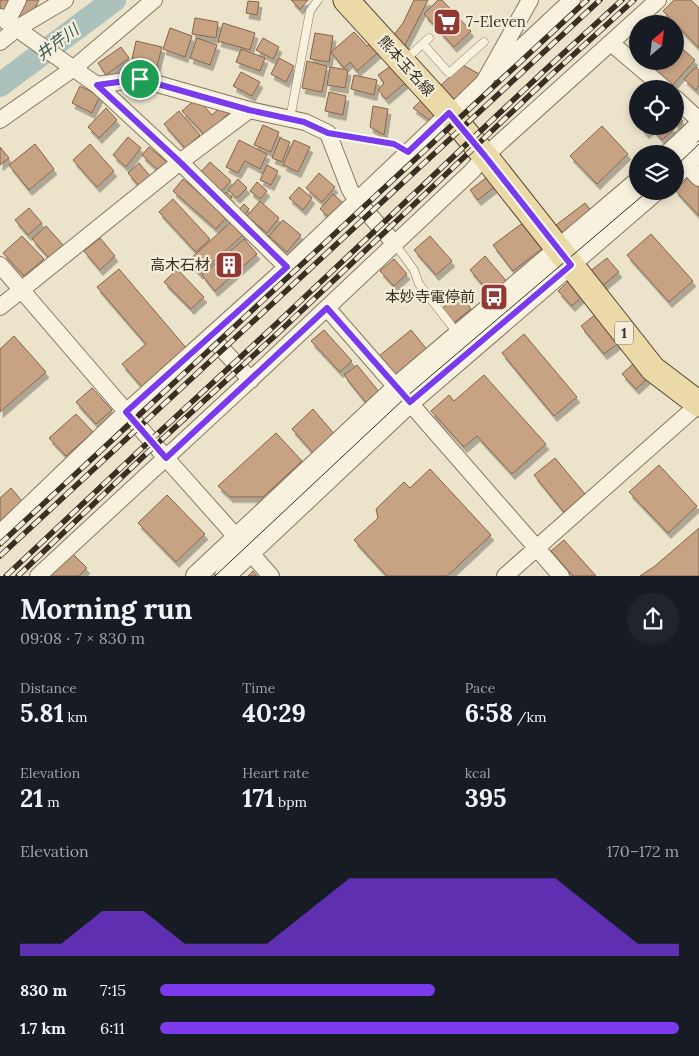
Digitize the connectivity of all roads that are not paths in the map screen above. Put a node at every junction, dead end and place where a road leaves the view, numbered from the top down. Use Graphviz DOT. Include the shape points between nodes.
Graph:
graph roads {
  1 [pos="18,0"];
  2 [pos="65,0"];
  3 [pos="154,0"];
  4 [pos="318,0"];
  5 [pos="346,0"];
  6 [pos="530,0"];
  7 [pos="572,0"];
  8 [pos="658,0"];
  9 [pos="11,25"];
  10 [pos="430,38"];
  11 [pos="0,42"];
  12 [pos="484,42"];
  13 [pos="612,43"];
  14 [pos="423,44"];
  15 [pos="402,62"];
  16 [pos="71,66"];
  17 [pos="655,80"];
  18 [pos="484,82"];
  19 [pos="97,85"];
  20 [pos="684,106"];
  21 [pos="249,110"];
  22 [pos="450,114"];
  23 [pos="290,119"];
  24 [pos="0,120"];
  25 [pos="699,120"];
  26 [pos="699,126"];
  27 [pos="328,133"];
  28 [pos="408,152"];
  29 [pos="485,156"];
  30 [pos="180,162"];
  31 [pos="684,162"];
  32 [pos="629,191"];
  33 [pos="643,200"];
  34 [pos="357,201"];
  35 [pos="395,244"];
  36 [pos="565,258"];
  37 [pos="0,266"];
  38 [pos="287,267"];
  39 [pos="21,291"];
  40 [pos="0,307"];
  41 [pos="327,308"];
  42 [pos="210,336"];
  43 [pos="465,343"];
  44 [pos="251,380"];
  45 [pos="404,395"];
  46 [pos="699,404"];
  47 [pos="126,412"];
  48 [pos="166,458"];
  49 [pos="0,533"];
  50 [pos="237,537"];
  51 [pos="537,548"];
  52 [pos="251,552"];
  53 [pos="38,576"];
  54 [pos="196,576"];
  55 [pos="226,576"];
  56 [pos="271,576"];
  57 [pos="505,576"];
  58 [pos="561,576"];
  1 -- 9 [label="street"];
  2 -- 9 [label="street"];
  3 -- 16 [label="street"];
  4 -- 23 [label="lane" via="310,11"];
  5 -- 15 [label="main road, 熊本玉名線 / 1"];
  6 -- 18 [label="street"];
  7 -- 18 [label="street"];
  8 -- 13 [label="street"];
  9 -- 11 [label="street"];
  9 -- 16 [label="street"];
  10 -- 14 [label="lane"];
  12 -- 14 [label="lane" via="449,74"];
  13 -- 17 [label="street"];
  13 -- 29 [label="street"];
  14 -- 15 [label="lane"];
  15 -- 22 [label="main road, 熊本玉名線 / 1"];
  16 -- 19 [label="street"];
  16 -- 24 [label="street"];
  18 -- 22 [label="street"];
  19 -- 21 [label="street" via="140,79"];
  19 -- 30 [label="street"];
  20 -- 25 [label="street"];
  21 -- 23 [label="street"];
  21 -- 30 [label="street"];
  22 -- 28 [label="street"];
  22 -- 29 [label="main road, 熊本玉名線 / 1"];
  23 -- 27 [label="street"];
  26 -- 31 [label="street"];
  27 -- 28 [label="lane" via="394,144"];
  27 -- 34 [label="street"];
  28 -- 34 [label="street"];
  29 -- 35 [label="street"];
  29 -- 36 [label="main road, 熊本玉名線 / 1"];
  30 -- 38 [label="street"];
  30 -- 39 [label="street"];
  32 -- 36 [label="street"];
  33 -- 36 [label="street"];
  34 -- 35 [label="street"];
  34 -- 38 [label="street"];
  35 -- 41 [label="street"];
  35 -- 43 [label="lane" via="414,270 419,284"];
  36 -- 43 [label="street"];
  36 -- 46 [label="main road, 熊本玉名線 / 1" via="653,369"];
  37 -- 39 [label="street"];
  38 -- 42 [label="street"];
  39 -- 40 [label="street"];
  39 -- 47 [label="street"];
  41 -- 44 [label="street"];
  41 -- 45 [label="street"];
  42 -- 44 [label="street"];
  42 -- 47 [label="street"];
  43 -- 45 [label="street"];
  44 -- 48 [label="street"];
  45 -- 50 [label="street"];
  45 -- 51 [label="street"];
  45 -- 52 [label="street"];
  46 -- 51 [label="street"];
  47 -- 48 [label="street"];
  47 -- 49 [label="street"];
  48 -- 50 [label="street"];
  48 -- 53 [label="street"];
  50 -- 52 [label="street"];
  50 -- 54 [label="street"];
  51 -- 57 [label="street"];
  51 -- 58 [label="street"];
  52 -- 55 [label="street"];
  52 -- 56 [label="street"];
}
